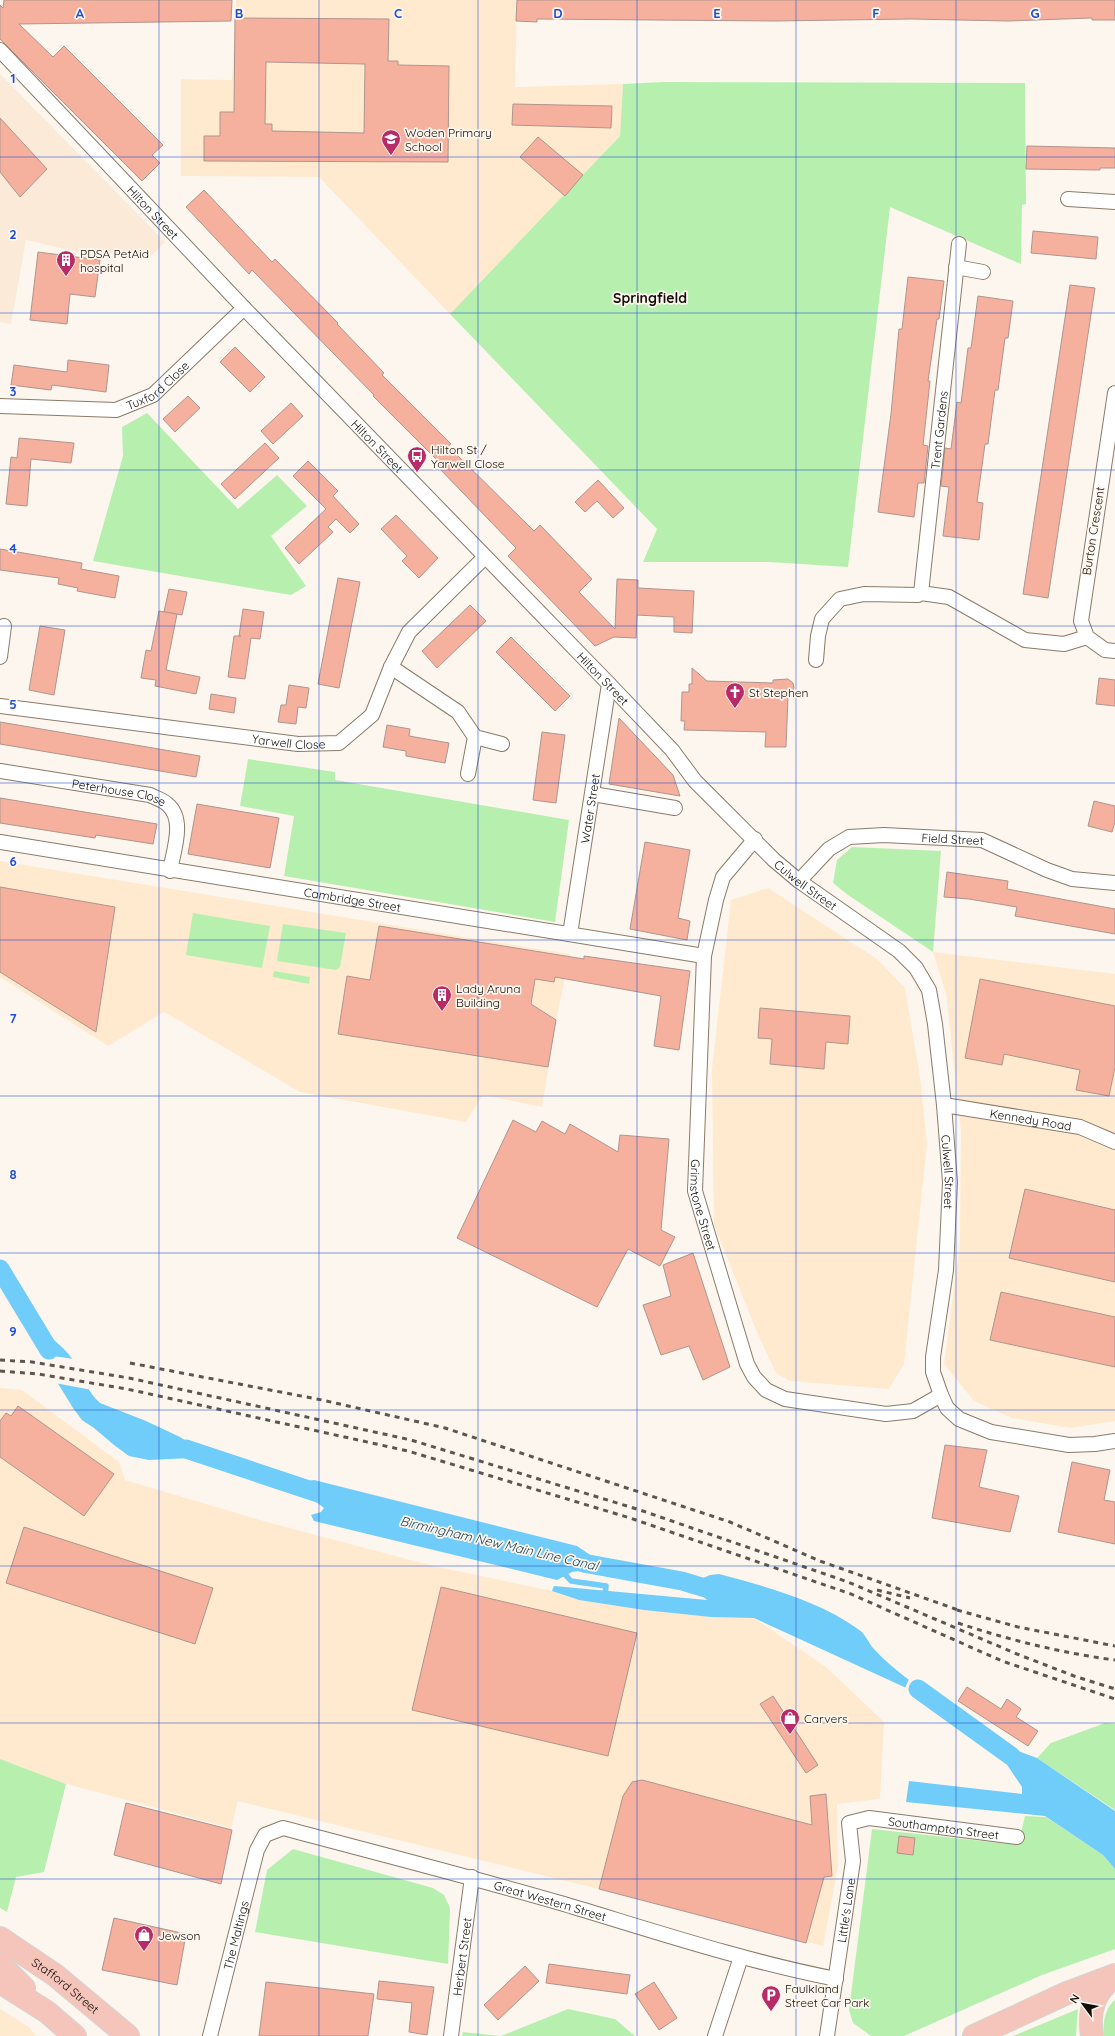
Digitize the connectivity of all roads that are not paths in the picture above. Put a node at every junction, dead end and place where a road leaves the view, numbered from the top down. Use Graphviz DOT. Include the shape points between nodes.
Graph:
graph roads {
  1 [pos="0,50"];
  2 [pos="1068,199"];
  3 [pos="1115,202"];
  4 [pos="959,244"];
  5 [pos="956,267"];
  6 [pos="983,272"];
  7 [pos="244,308"];
  8 [pos="1115,393"];
  9 [pos="0,406"];
  10 [pos="485,557"];
  11 [pos="921,593"];
  12 [pos="4,626"];
  13 [pos="1087,637"];
  14 [pos="1115,651"];
  15 [pos="0,657"];
  16 [pos="816,660"];
  17 [pos="391,667"];
  18 [pos="609,684"];
  19 [pos="0,706"];
  20 [pos="475,737"];
  21 [pos="502,744"];
  22 [pos="0,771"];
  23 [pos="468,774"];
  24 [pos="593,794"];
  25 [pos="675,808"];
  26 [pos="755,839"];
  27 [pos="0,842"];
  28 [pos="170,871"];
  29 [pos="799,881"];
  30 [pos="1115,884"];
  31 [pos="570,934"];
  32 [pos="704,956"];
  33 [pos="944,1105"];
  34 [pos="1115,1142"];
  35 [pos="940,1395"];
  36 [pos="1115,1441"];
  37 [pos="869,1818"];
  38 [pos="265,1835"];
  39 [pos="1017,1838"];
  40 [pos="472,1877"];
  41 [pos="0,1938"];
  42 [pos="741,1957"];
  43 [pos="0,1964"];
  44 [pos="1115,1976"];
  45 [pos="836,1979"];
  46 [pos="0,1982"];
  47 [pos="48,2012"];
  48 [pos="830,2019"];
  49 [pos="75,2036"];
  50 [pos="128,2036"];
  51 [pos="210,2036"];
  52 [pos="451,2036"];
  53 [pos="715,2036"];
  54 [pos="827,2036"];
  55 [pos="837,2036"];
  56 [pos="974,2036"];
  57 [pos="1092,2036"];
  1 -- 7 [label="street, Hilton Street"];
  2 -- 3 [label="street"];
  4 -- 5 [label="street, Trent Gardens"];
  5 -- 6 [label="street"];
  5 -- 11 [label="street, Trent Gardens"];
  7 -- 9 [label="street, Tuxford Close" via="153,395 116,410"];
  7 -- 10 [label="street, Hilton Street"];
  8 -- 13 [label="street, Burton Crescent" via="1083,596 1081,621"];
  10 -- 17 [label="street, Yarwell Close" via="409,632"];
  10 -- 18 [label="street, Hilton Street"];
  11 -- 13 [label="street" via="949,597 1025,640 1064,644"];
  11 -- 16 [label="street" via="864,594 840,599 822,619"];
  12 -- 15 [label="street"];
  13 -- 14 [label="street" via="1105,650"];
  17 -- 19 [label="street, Yarwell Close" via="372,715 339,743 298,744"];
  17 -- 20 [label="street" via="458,712"];
  18 -- 24 [label="street, Water Street"];
  18 -- 26 [label="street, Hilton Street" via="672,750 695,780"];
  20 -- 21 [label="street"];
  20 -- 23 [label="street"];
  22 -- 28 [label="street, Peterhouse Close" via="150,795 168,804 176,817 177,830"];
  24 -- 25 [label="street"];
  24 -- 31 [label="street, Water Street"];
  26 -- 29 [label="street, Culwell Street" via="774,860"];
  26 -- 32 [label="street, Grimstone Street" via="723,877"];
  27 -- 28 [label="street, Cambridge Street"];
  28 -- 31 [label="street, Cambridge Street"];
  29 -- 30 [label="street, Field Street" via="829,849 849,837 884,835 982,840 1072,879"];
  29 -- 33 [label="street, Culwell Street" via="899,951 916,968 929,990"];
  31 -- 32 [label="street, Cambridge Street"];
  32 -- 35 [label="street, Grimstone Street" via="695,1191 751,1370 766,1390 786,1399 886,1414 913,1411"];
  33 -- 34 [label="street, Kennedy Road" via="1080,1127"];
  33 -- 35 [label="street, Culwell Street" via="950,1182 946,1270 933,1357 933,1372"];
  35 -- 36 [label="street, Culwell Street" via="947,1408 958,1419 991,1432 1069,1445"];
  37 -- 39 [label="street, Southampton Street"];
  37 -- 45 [label="street, Little's Lane" via="849,1824 853,1861"];
  38 -- 40 [label="street, Great Western Street" via="283,1828"];
  38 -- 51 [label="street, The Maltings" via="257,1850"];
  40 -- 42 [label="street, Great Western Street"];
  40 -- 52 [label="street, Herbert Street"];
  41 -- 50 [label="highway, Stafford Street" via="55,1975"];
  42 -- 45 [label="street, Great Western Street"];
  42 -- 53 [label="street"];
  43 -- 47 [label="highway"];
  44 -- 56 [label="highway" via="1067,1993"];
  44 -- 57 [label="highway" via="1103,1985 1095,2001 1090,2020"];
  45 -- 48 [label="street, Little's Lane"];
  46 -- 47 [label="highway"];
  47 -- 49 [label="highway"];
  48 -- 54 [label="street, Little's Lane"];
  48 -- 55 [label="street"];
}
